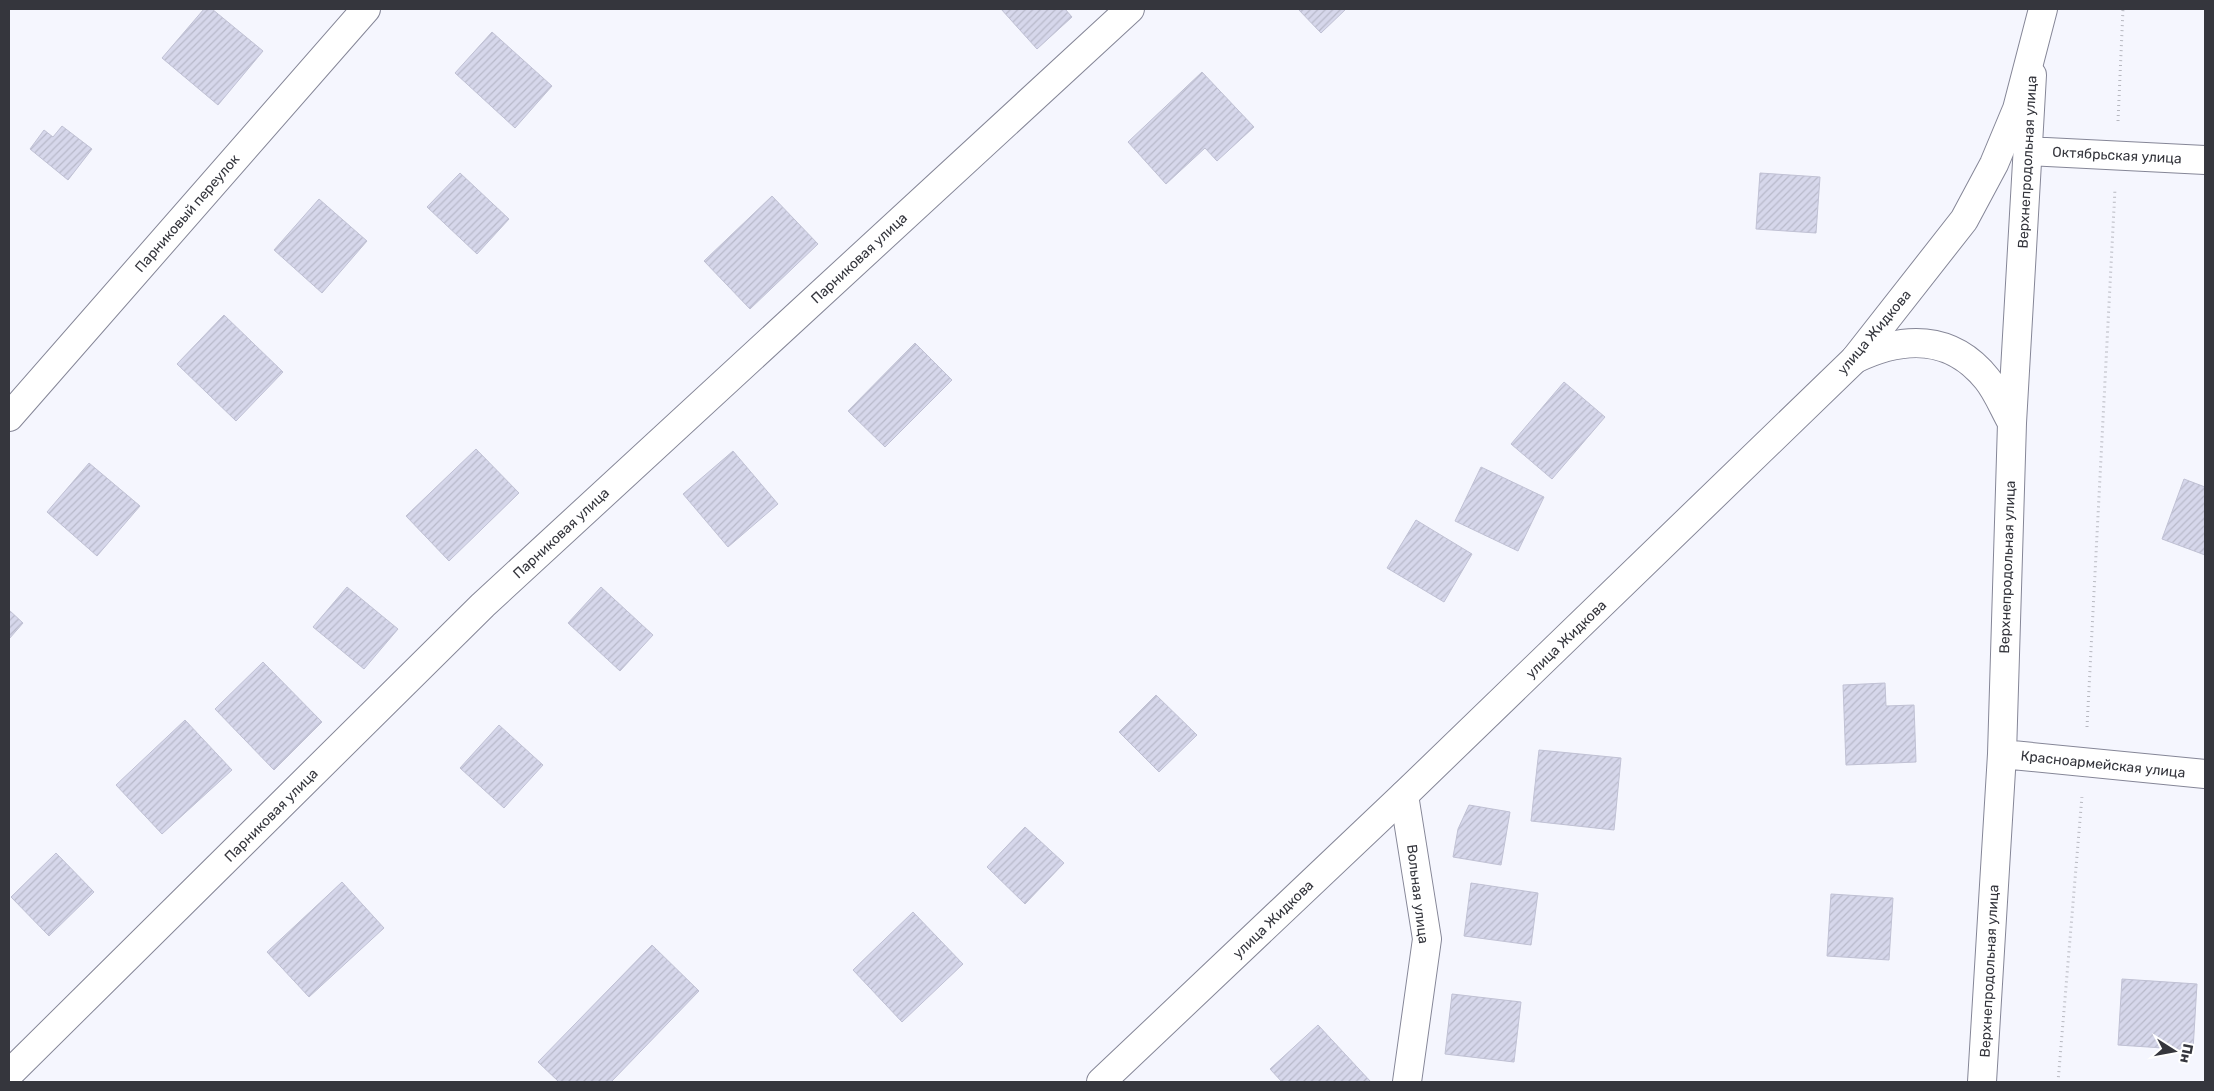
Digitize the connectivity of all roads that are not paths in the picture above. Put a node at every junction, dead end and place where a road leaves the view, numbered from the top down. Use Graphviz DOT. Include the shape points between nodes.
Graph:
graph roads {
  1 [pos="366,9"];
  2 [pos="1130,9"];
  3 [pos="2043,9"];
  4 [pos="2033,52"];
  5 [pos="2029,151"];
  6 [pos="2205,160"];
  7 [pos="1994,164"];
  8 [pos="1855,359"];
  9 [pos="9,417"];
  10 [pos="2012,423"];
  11 [pos="2002,754"];
  12 [pos="2205,774"];
  13 [pos="1404,795"];
  14 [pos="9,1074"];
  15 [pos="1101,1082"];
  16 [pos="1407,1082"];
  17 [pos="1982,1082"];
  1 -- 9 [label="street, Парниковый переулок"];
  2 -- 14 [label="street, Парниковая улица" via="483,605"];
  3 -- 4 [label="street, Верхнепродольная улица"];
  4 -- 5 [label="street, Верхнепродольная улица"];
  4 -- 7 [label="street, Верхнепродольная улица" via="2017,108"];
  5 -- 6 [label="street, Октябрьская улица"];
  5 -- 10 [label="street, Верхнепродольная улица"];
  7 -- 8 [label="street, улица Жидкова" via="1964,220"];
  8 -- 10 [label="street" via="1895,344 1930,343 1960,354 1988,379"];
  8 -- 13 [label="street, улица Жидкова"];
  10 -- 11 [label="street, Верхнепродольная улица"];
  11 -- 12 [label="street, Красноармейская улица"];
  11 -- 17 [label="street, Верхнепродольная улица"];
  13 -- 15 [label="street, улица Жидкова"];
  13 -- 16 [label="street, Вольная улица" via="1427,939"];
}
